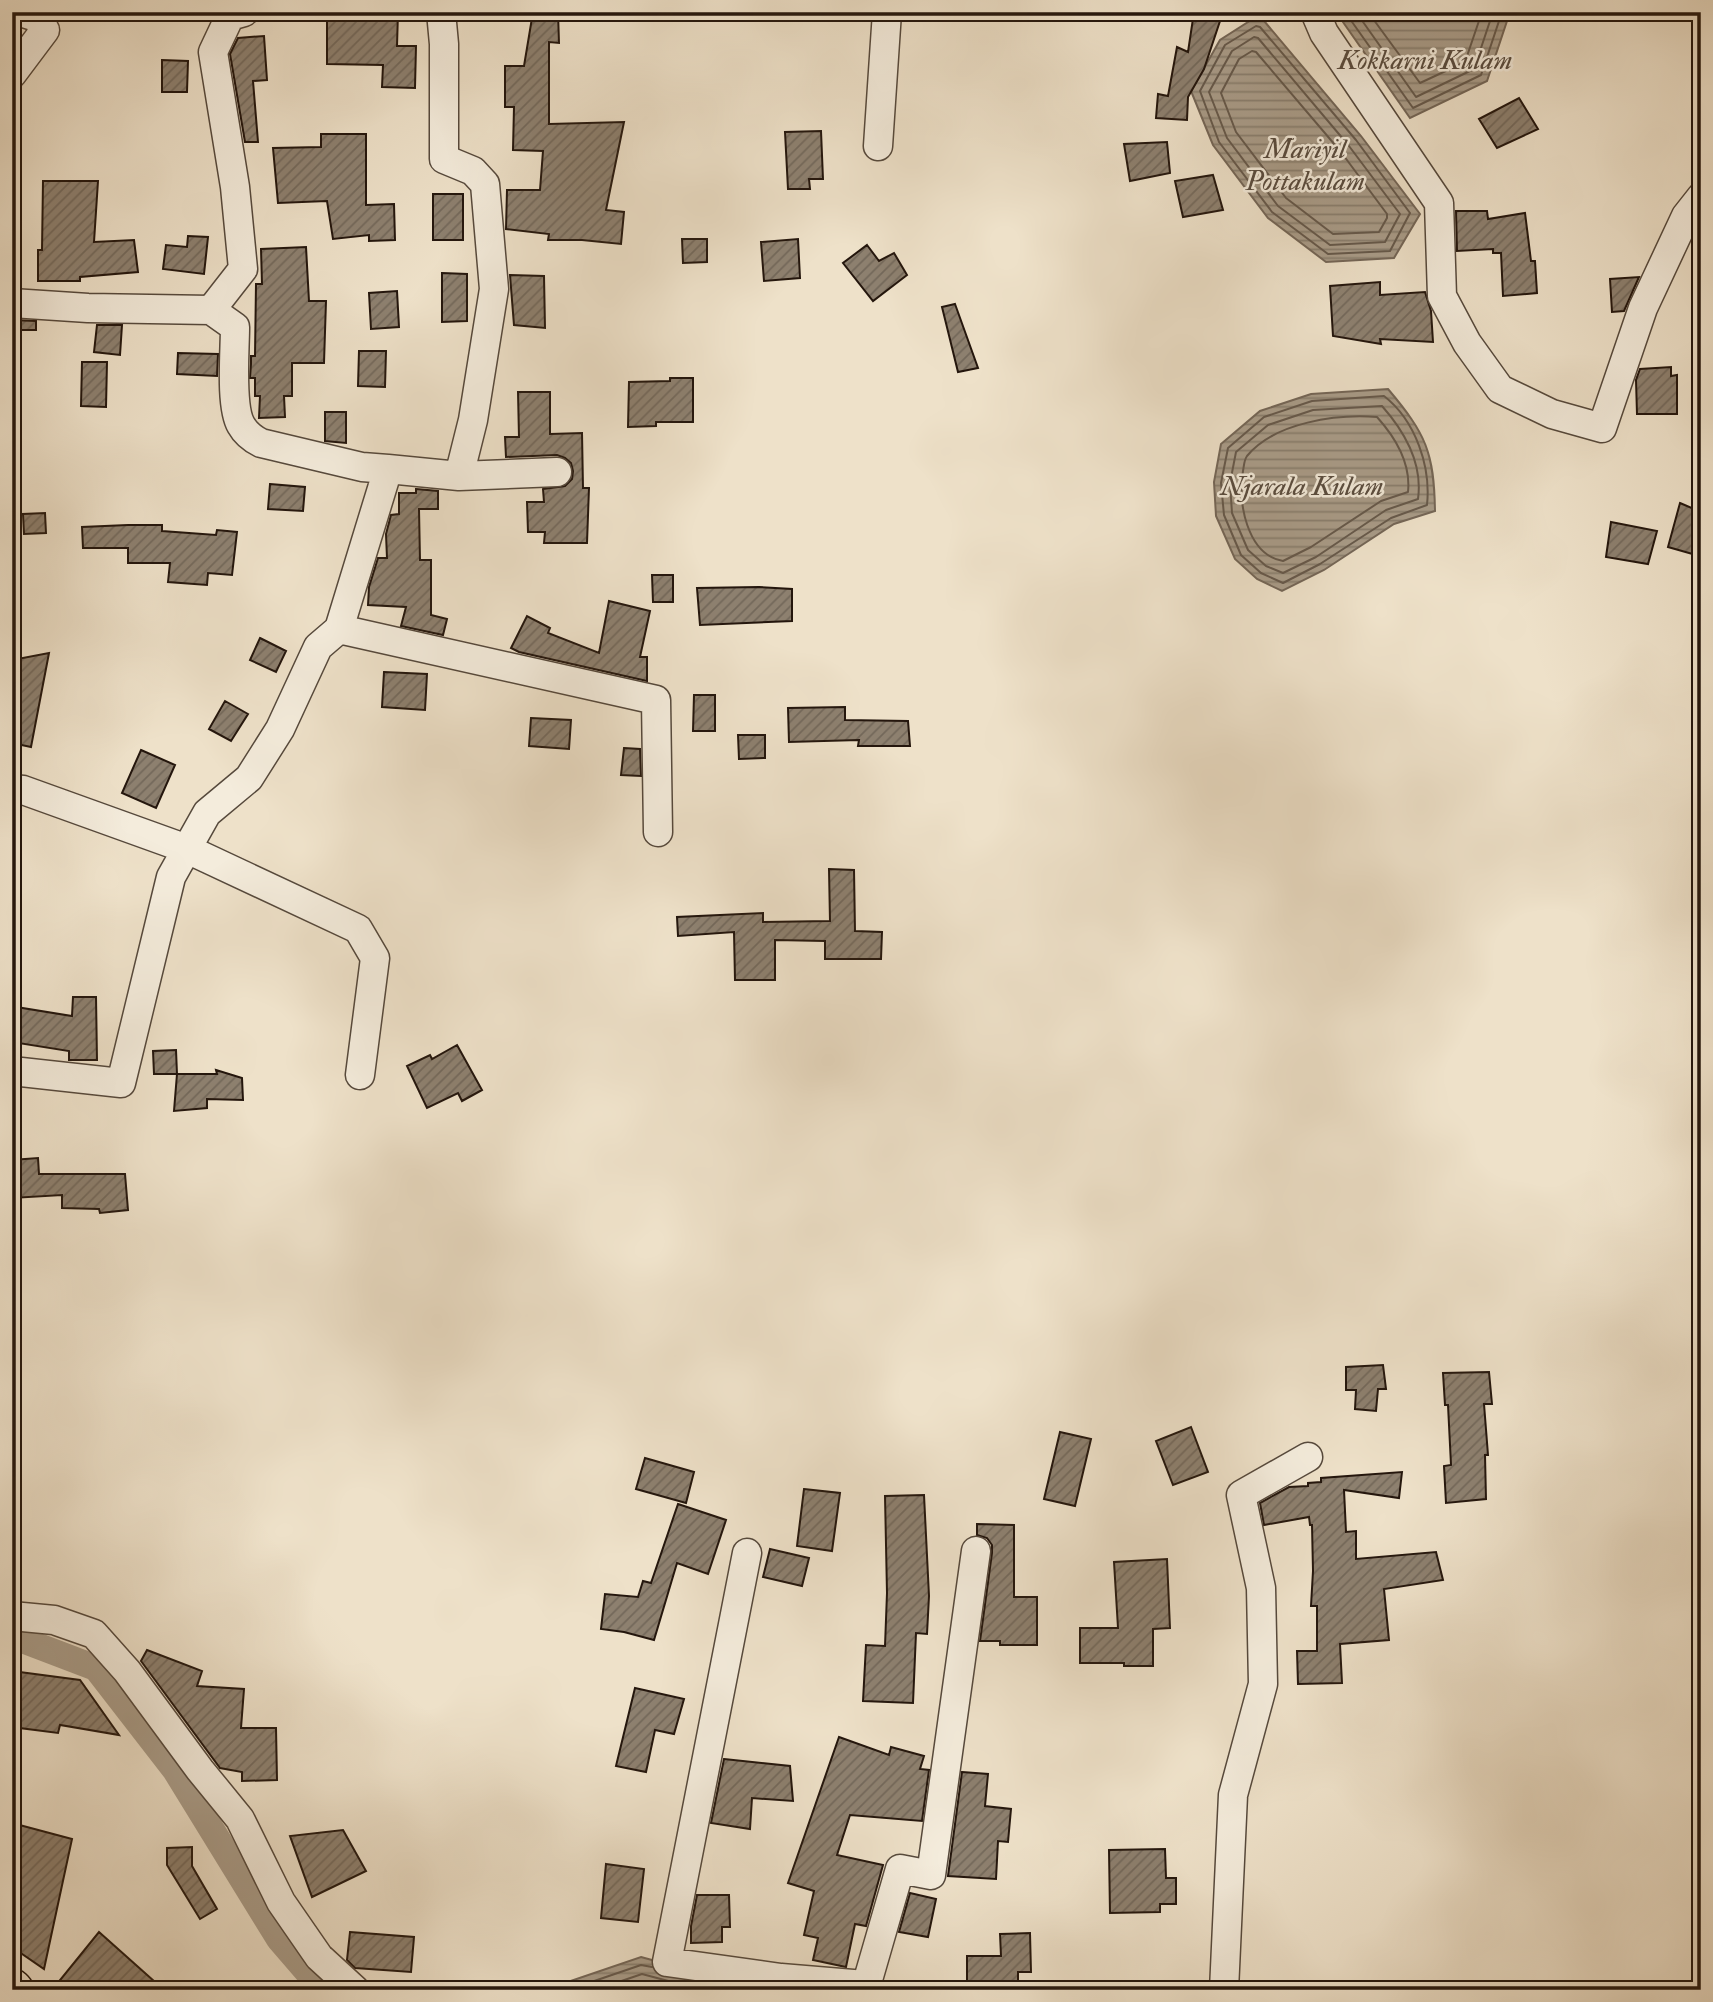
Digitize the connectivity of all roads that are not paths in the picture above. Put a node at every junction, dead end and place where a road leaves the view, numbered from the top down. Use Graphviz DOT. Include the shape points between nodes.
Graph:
graph roads {
  1 [pos="20,12"];
  2 [pos="244,12"];
  3 [pos="441,12"];
  4 [pos="887,12"];
  5 [pos="1315,12"];
  6 [pos="12,74"];
  7 [pos="878,146"];
  8 [pos="1701,197"];
  9 [pos="12,303"];
  10 [pos="211,310"];
  11 [pos="388,469"];
  12 [pos="557,472"];
  13 [pos="459,476"];
  14 [pos="340,629"];
  15 [pos="12,789"];
  16 [pos="659,831"];
  17 [pos="187,849"];
  18 [pos="12,1071"];
  19 [pos="360,1075"];
  20 [pos="1308,1458"];
  21 [pos="976,1551"];
  22 [pos="747,1553"];
  23 [pos="12,1616"];
  24 [pos="779,1984"];
  25 [pos="865,1988"];
  26 [pos="355,1990"];
  27 [pos="1224,1990"];
  1 -- 6 [label="street" via="36,17 45,30"];
  2 -- 10 [label="street" via="230,16 213,52 243,269"];
  3 -- 13 [label="street" via="444,159 473,171 485,184 494,289"];
  4 -- 7 [label="street"];
  5 -- 8 [label="street" via="1324,33 1439,203 1442,296 1467,343 1500,388 1552,414 1602,428 1643,308 1686,216"];
  9 -- 10 [label="street"];
  10 -- 11 [label="street" via="235,327 236,411 251,438 362,467"];
  11 -- 13 [label="street"];
  11 -- 14 [label="street"];
  12 -- 13 [label="street"];
  14 -- 16 [label="street" via="656,700"];
  14 -- 17 [label="street" via="318,647 280,729 249,778 207,813"];
  15 -- 17 [label="street"];
  17 -- 18 [label="street" via="172,877 121,1083"];
  17 -- 19 [label="street" via="358,929 375,958"];
  20 -- 27 [label="street" via="1241,1495 1261,1588 1263,1684 1233,1795"];
  21 -- 25 [label="street" via="931,1875 900,1869"];
  22 -- 24 [label="street" via="667,1962"];
  23 -- 26 [label="street" via="54,1620 94,1634 240,1819 281,1902 319,1957"];
  24 -- 25 [label="street"];
}
